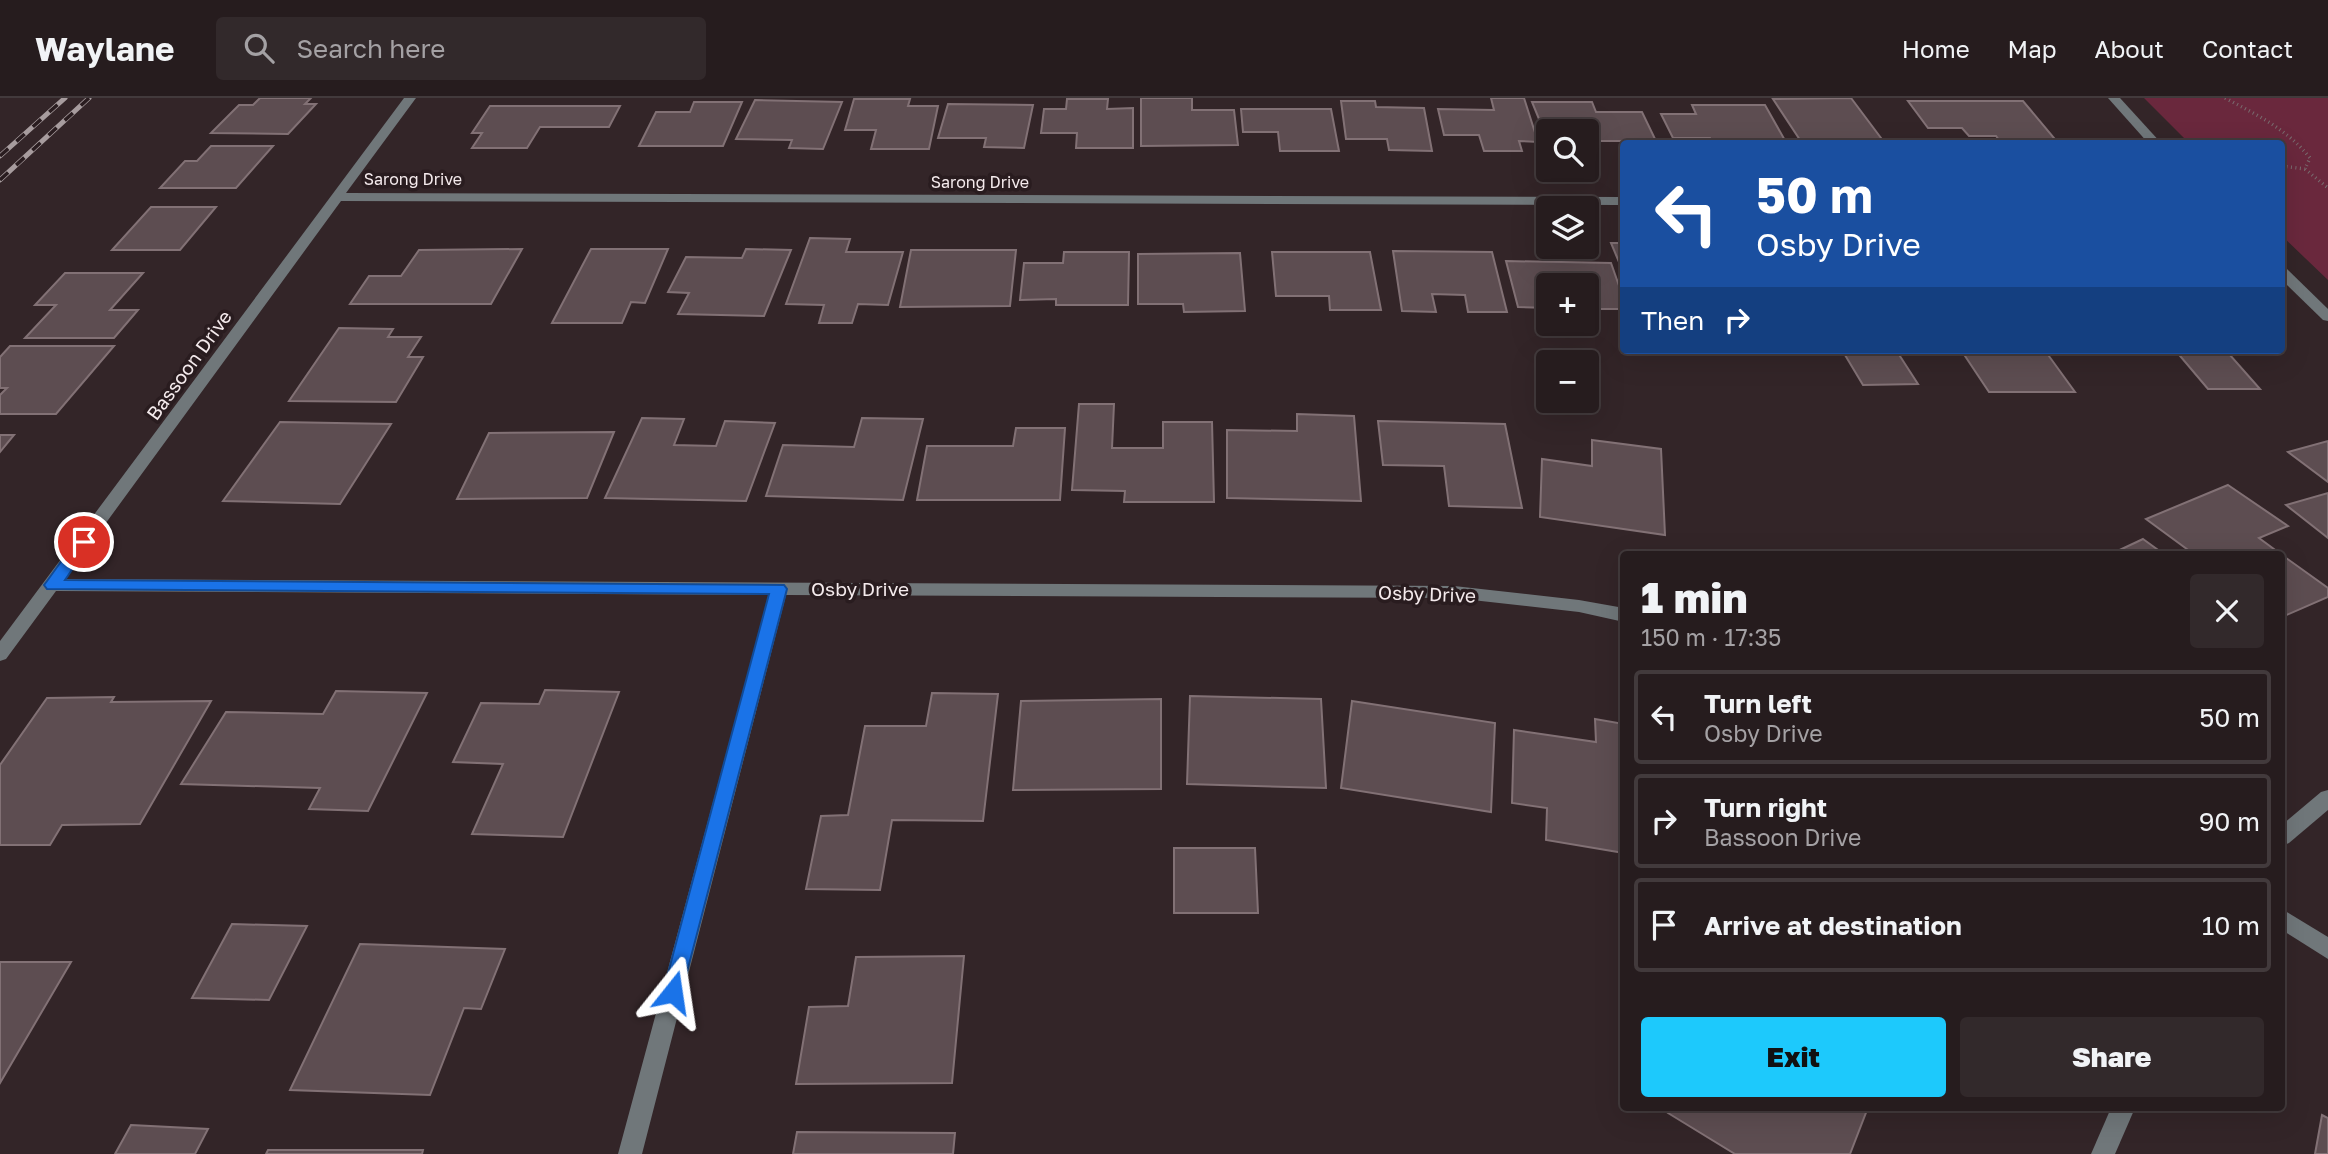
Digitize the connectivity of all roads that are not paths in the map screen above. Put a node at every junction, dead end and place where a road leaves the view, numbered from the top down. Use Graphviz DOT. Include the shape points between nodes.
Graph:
graph roads {
  1 [pos="410,98"];
  2 [pos="2114,98"];
  3 [pos="2152,140"];
  4 [pos="335,197"];
  5 [pos="1620,201"];
  6 [pos="2285,275"];
  7 [pos="2328,317"];
  8 [pos="52,585"];
  9 [pos="779,589"];
  10 [pos="1620,614"];
  11 [pos="0,654"];
  12 [pos="2328,799"];
  13 [pos="2285,834"];
  14 [pos="2285,920"];
  15 [pos="2328,949"];
  16 [pos="2122,1111"];
  17 [pos="630,1154"];
  18 [pos="2104,1154"];
  1 -- 4 [label="street, Bassoon Drive"];
  2 -- 3 [label="street"];
  4 -- 5 [label="street, Sarong Drive"];
  4 -- 8 [label="street, Bassoon Drive"];
  6 -- 7 [label="street"];
  8 -- 9 [label="street, Osby Drive"];
  8 -- 11 [label="street, Bassoon Drive"];
  9 -- 10 [label="street, Osby Drive" via="1454,592"];
  9 -- 17 [label="street"];
  12 -- 13 [label="street"];
  14 -- 15 [label="street"];
  16 -- 18 [label="street"];
}
